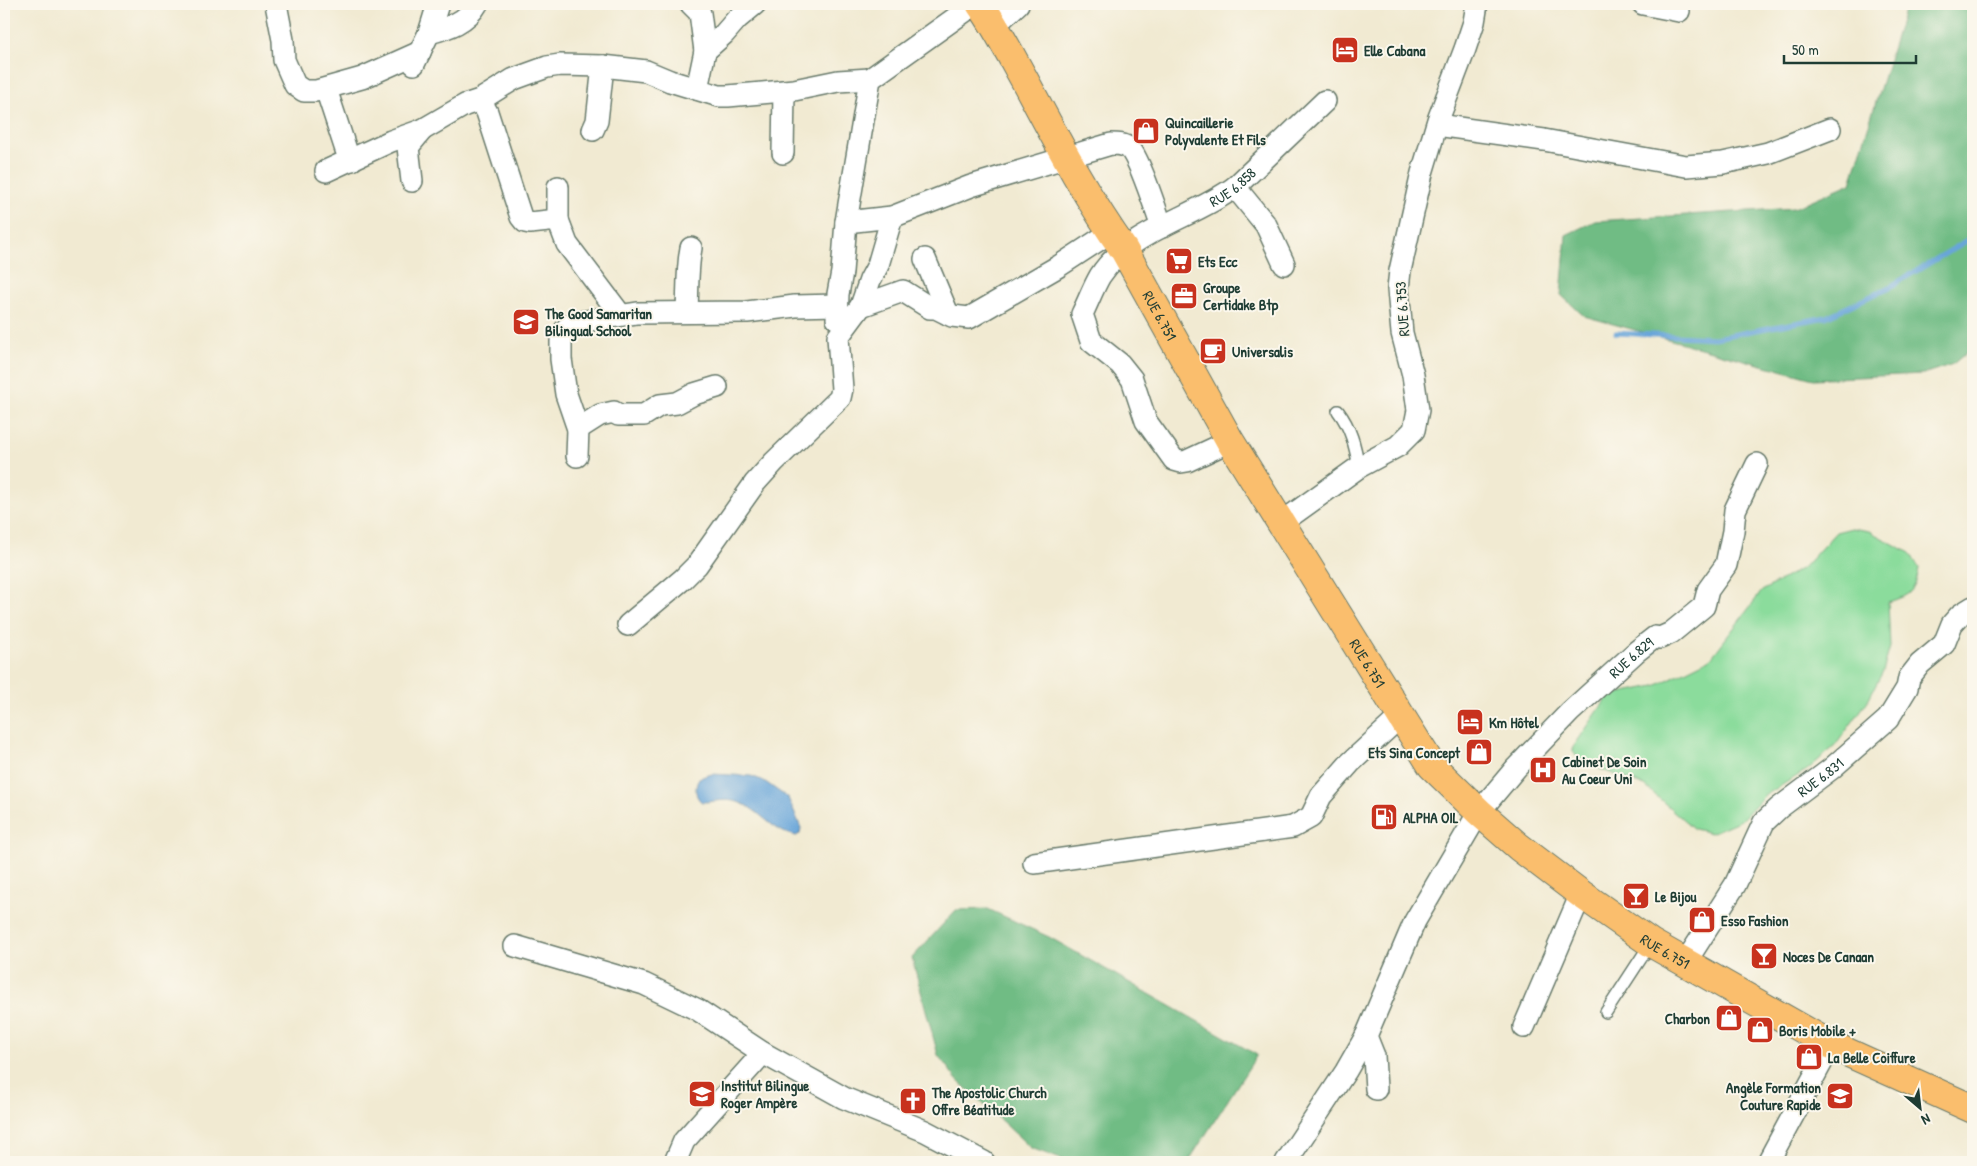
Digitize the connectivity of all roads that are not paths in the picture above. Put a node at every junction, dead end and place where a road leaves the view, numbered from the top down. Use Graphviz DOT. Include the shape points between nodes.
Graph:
graph roads {
  1 [pos="276,4"];
  2 [pos="438,4"];
  3 [pos="477,4"];
  4 [pos="692,4"];
  5 [pos="755,4"];
  6 [pos="975,4"];
  7 [pos="1018,4"];
  8 [pos="1477,4"];
  9 [pos="1643,4"];
  10 [pos="1679,11"];
  11 [pos="988,14"];
  12 [pos="429,33"];
  13 [pos="705,51"];
  14 [pos="420,52"];
  15 [pos="603,66"];
  16 [pos="410,72"];
  17 [pos="870,79"];
  18 [pos="326,89"];
  19 [pos="697,89"];
  20 [pos="784,91"];
  21 [pos="480,100"];
  22 [pos="1325,101"];
  23 [pos="1436,125"];
  24 [pos="1830,129"];
  25 [pos="422,130"];
  26 [pos="593,130"];
  27 [pos="783,153"];
  28 [pos="1067,157"];
  29 [pos="352,160"];
  30 [pos="326,171"];
  31 [pos="412,181"];
  32 [pos="558,186"];
  33 [pos="1235,187"];
  34 [pos="892,217"];
  35 [pos="558,220"];
  36 [pos="846,222"];
  37 [pos="1162,227"];
  38 [pos="1117,241"];
  39 [pos="690,248"];
  40 [pos="925,259"];
  41 [pos="1284,264"];
  42 [pos="837,305"];
  43 [pos="861,306"];
  44 [pos="687,312"];
  45 [pos="620,314"];
  46 [pos="948,314"];
  47 [pos="838,337"];
  48 [pos="716,388"];
  49 [pos="1338,411"];
  50 [pos="578,429"];
  51 [pos="1230,441"];
  52 [pos="577,456"];
  53 [pos="1757,464"];
  54 [pos="1359,467"];
  55 [pos="1281,523"];
  56 [pos="1973,607"];
  57 [pos="628,625"];
  58 [pos="1400,717"];
  59 [pos="1479,812"];
  60 [pos="1034,863"];
  61 [pos="1581,894"];
  62 [pos="1651,943"];
  63 [pos="515,946"];
  64 [pos="1685,963"];
  65 [pos="1606,1012"];
  66 [pos="1524,1027"];
  67 [pos="1366,1036"];
  68 [pos="1831,1045"];
  69 [pos="763,1053"];
  70 [pos="1376,1089"];
  71 [pos="1973,1109"];
  72 [pos="675,1162"];
  73 [pos="984,1162"];
  74 [pos="1286,1162"];
  75 [pos="1768,1162"];
  1 -- 18 [label="street" via="284,60 295,85 304,91"];
  2 -- 12 [label="street"];
  3 -- 12 [label="street" via="472,13 450,27"];
  4 -- 13 [label="street" via="700,14"];
  5 -- 13 [label="street"];
  6 -- 17 [label="street"];
  7 -- 11 [label="street"];
  8 -- 23 [label="street, RUE 6.753" via="1465,49"];
  9 -- 10 [label="street"];
  11 -- 28 [label="main road, RUE 6.751"];
  12 -- 14 [label="street"];
  13 -- 19 [label="street"];
  14 -- 16 [label="street"];
  14 -- 18 [label="street" via="362,78"];
  15 -- 19 [label="street" via="646,71"];
  15 -- 21 [label="street" via="560,65 536,70"];
  15 -- 26 [label="street" via="597,121"];
  17 -- 20 [label="street"];
  17 -- 36 [label="street"];
  18 -- 29 [label="street"];
  19 -- 20 [label="street" via="728,96"];
  20 -- 27 [label="street"];
  21 -- 25 [label="street"];
  21 -- 35 [label="street" via="487,112 521,217 530,223"];
  22 -- 33 [label="street, RUE 6.858"];
  23 -- 24 [label="street" via="1544,140 1686,166 1723,163 1768,153"];
  23 -- 54 [label="street, RUE 6.753" via="1416,194 1398,289 1402,333 1413,375 1417,420 1414,430 1398,446"];
  25 -- 29 [label="street"];
  25 -- 31 [label="street" via="408,147"];
  28 -- 34 [label="street" via="971,186"];
  28 -- 37 [label="street" via="1111,144 1120,144 1130,150"];
  28 -- 38 [label="main road, RUE 6.751"];
  29 -- 30 [label="street"];
  32 -- 35 [label="street"];
  33 -- 37 [label="street, RUE 6.858"];
  33 -- 41 [label="street" via="1266,225"];
  34 -- 36 [label="street"];
  34 -- 43 [label="street" via="878,265"];
  35 -- 45 [label="street" via="567,244"];
  36 -- 42 [label="street"];
  37 -- 38 [label="street, RUE 6.858"];
  38 -- 46 [label="street" via="1059,266 969,318"];
  38 -- 51 [label="main road, RUE 6.751"];
  38 -- 51 [label="street" via="1082,314 1088,337 1126,370 1136,387 1146,421 1174,460 1187,461"];
  39 -- 44 [label="street"];
  40 -- 46 [label="street"];
  42 -- 44 [label="street" via="747,312"];
  42 -- 47 [label="street"];
  43 -- 46 [label="street" via="903,291 930,308"];
  43 -- 47 [label="street"];
  44 -- 45 [label="street"];
  45 -- 50 [label="street" via="573,323 565,330 561,359 566,394"];
  47 -- 57 [label="street" via="840,398 755,483 697,565"];
  48 -- 50 [label="street" via="677,403 660,405 644,414 609,413"];
  49 -- 54 [label="lane" via="1352,436"];
  50 -- 52 [label="street"];
  51 -- 55 [label="main road, RUE 6.751"];
  53 -- 59 [label="street, RUE 6.829" via="1735,510 1726,565 1708,590 1704,606 1671,633 1656,637 1623,663 1539,743"];
  54 -- 55 [label="street, RUE 6.753"];
  55 -- 58 [label="main road, RUE 6.751"];
  56 -- 64 [label="street, RUE 6.831" via="1960,615 1952,624 1944,644 1909,678 1907,688 1888,719 1764,822 1734,885"];
  58 -- 59 [label="main road, RUE 6.751" via="1432,766"];
  58 -- 60 [label="street" via="1320,796 1311,817 1292,827"];
  59 -- 61 [label="main road, RUE 6.751"];
  59 -- 67 [label="street, RUE 6.829" via="1415,921"];
  61 -- 62 [label="main road, RUE 6.751"];
  61 -- 66 [label="street"];
  62 -- 64 [label="main road, RUE 6.751"];
  62 -- 65 [label="lane"];
  63 -- 69 [label="street" via="644,984 698,1010"];
  64 -- 68 [label="main road, RUE 6.751"];
  67 -- 70 [label="street" via="1374,1056"];
  67 -- 74 [label="street, RUE 6.829"];
  68 -- 71 [label="main road, RUE 6.751"];
  68 -- 75 [label="street"];
  69 -- 72 [label="street" via="684,1141"];
  69 -- 73 [label="street" via="837,1094 925,1131"];
}
